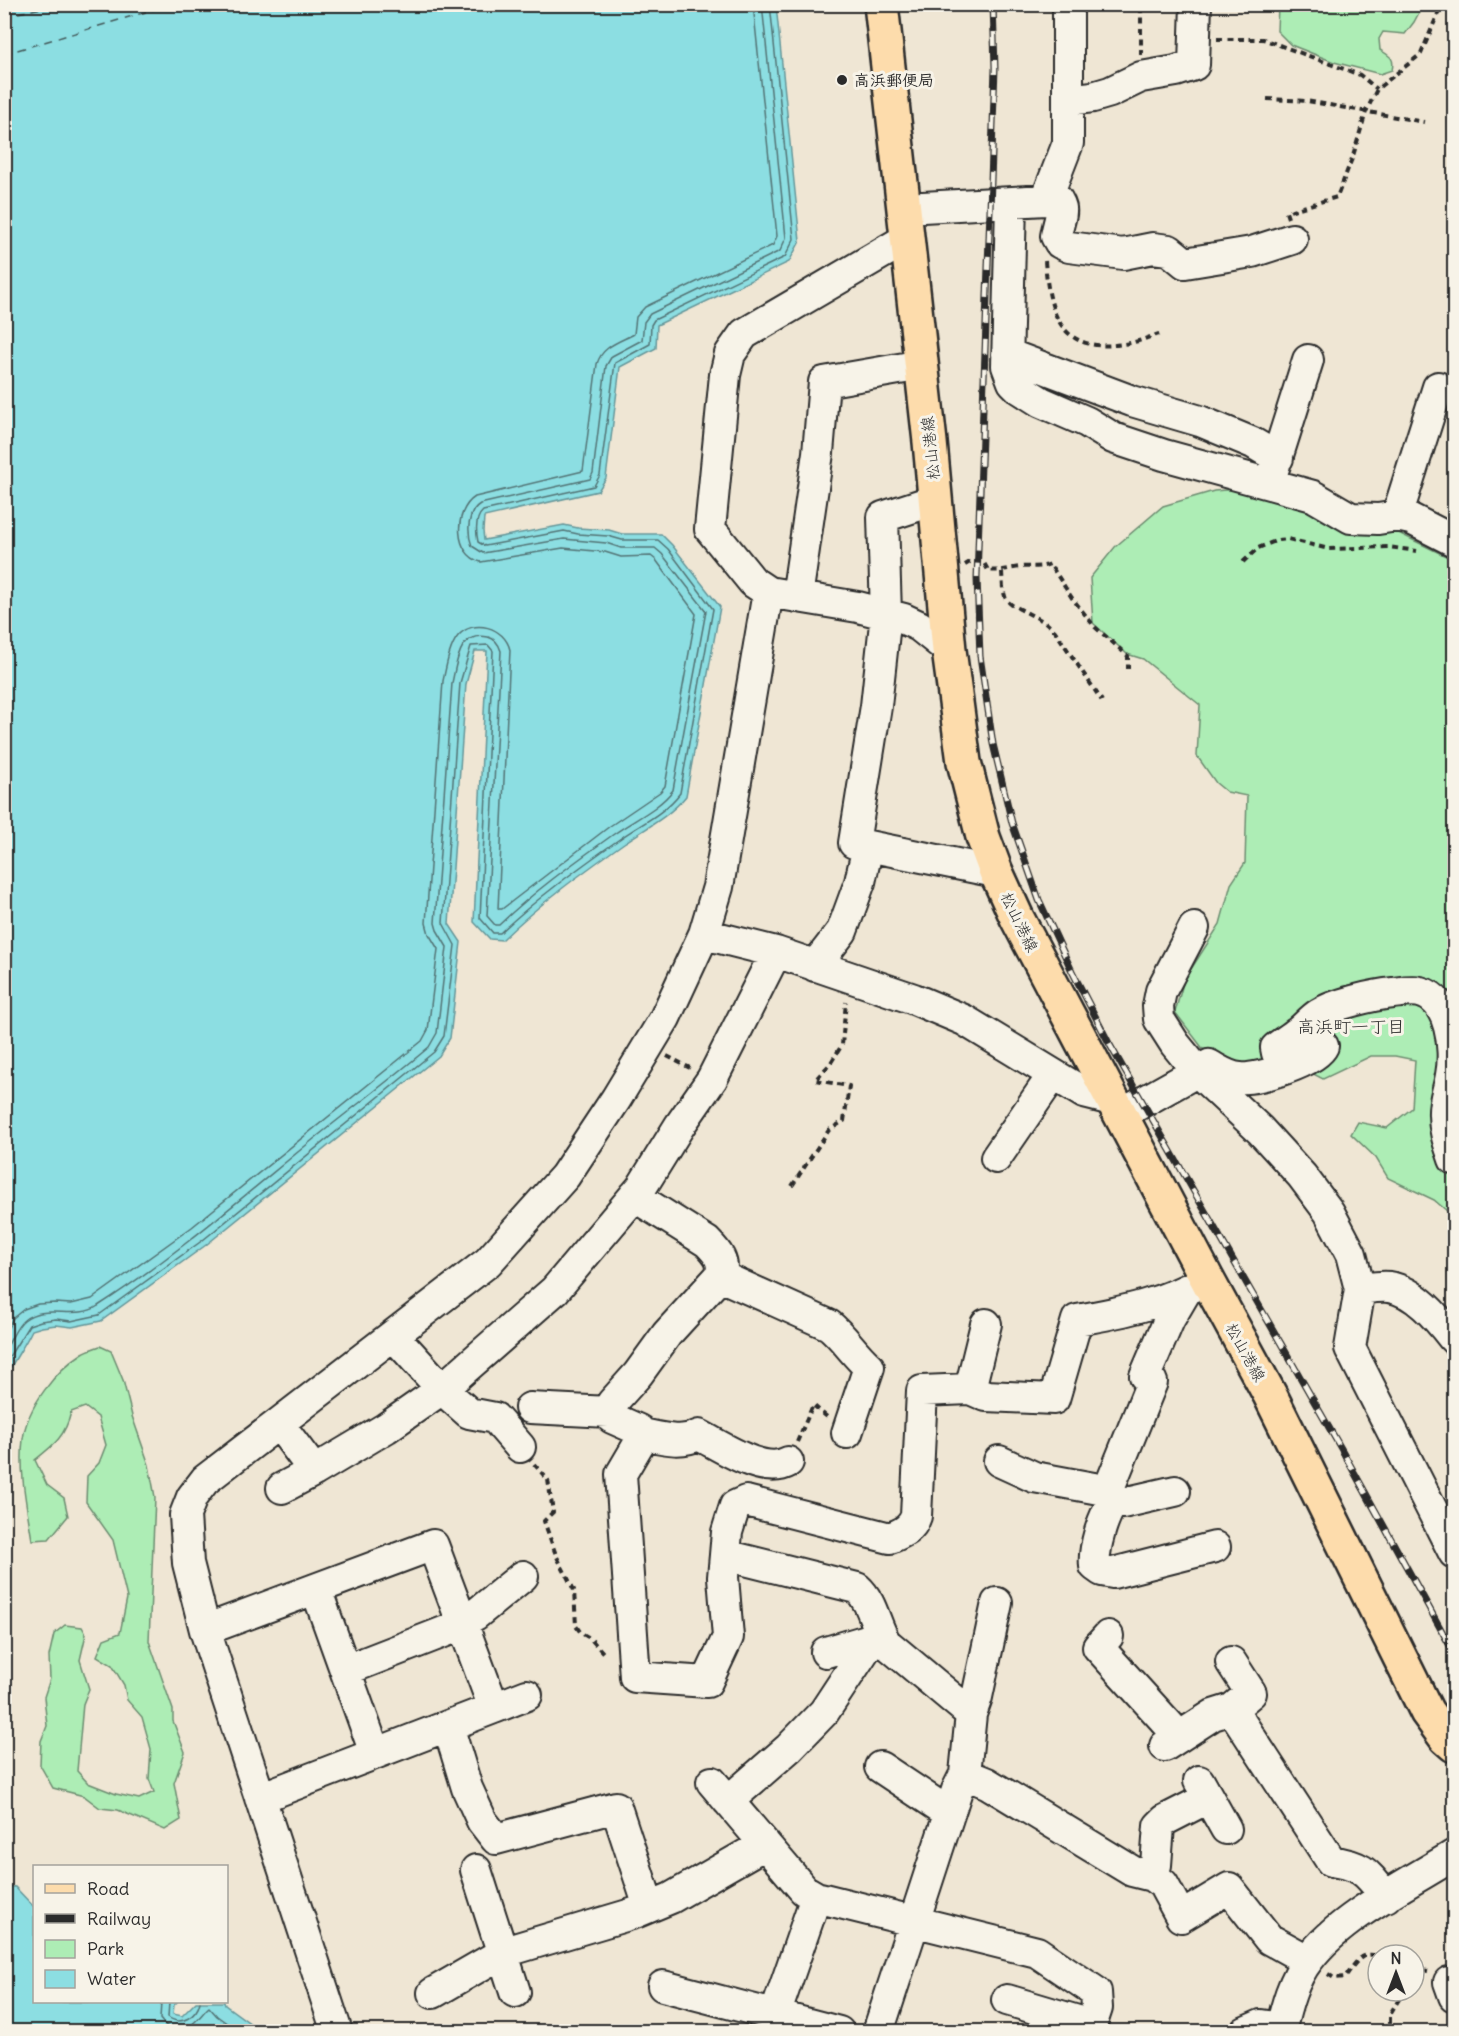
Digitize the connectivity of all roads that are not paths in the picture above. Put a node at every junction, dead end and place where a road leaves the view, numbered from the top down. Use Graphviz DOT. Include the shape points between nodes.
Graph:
graph roads {
  1 [pos="881,4"];
  2 [pos="1068,4"];
  3 [pos="1196,4"];
  4 [pos="1068,100"];
  5 [pos="1050,190"];
  6 [pos="1011,203"];
  7 [pos="906,223"];
  8 [pos="1292,239"];
  9 [pos="1007,354"];
  10 [pos="1308,360"];
  11 [pos="922,365"];
  12 [pos="1438,387"];
  13 [pos="1274,471"];
  14 [pos="935,500"];
  15 [pos="1397,516"];
  16 [pos="1455,541"];
  17 [pos="768,592"];
  18 [pos="797,597"];
  19 [pos="886,614"];
  20 [pos="949,650"];
  21 [pos="868,846"];
  22 [pos="996,872"];
  23 [pos="1194,928"];
  24 [pos="704,934"];
  25 [pos="776,952"];
  26 [pos="815,966"];
  27 [pos="1198,1072"];
  28 [pos="1053,1075"];
  29 [pos="1116,1108"];
  30 [pos="996,1158"];
  31 [pos="1455,1159"];
  32 [pos="634,1196"];
  33 [pos="720,1276"];
  34 [pos="1196,1285"];
  35 [pos="1360,1289"];
  36 [pos="986,1324"];
  37 [pos="393,1336"];
  38 [pos="1455,1339"];
  39 [pos="442,1389"];
  40 [pos="970,1389"];
  41 [pos="530,1408"];
  42 [pos="609,1412"];
  43 [pos="279,1424"];
  44 [pos="847,1433"];
  45 [pos="642,1434"];
  46 [pos="520,1447"];
  47 [pos="999,1461"];
  48 [pos="788,1462"];
  49 [pos="314,1472"];
  50 [pos="282,1488"];
  51 [pos="1175,1491"];
  52 [pos="1111,1495"];
  53 [pos="1215,1547"];
  54 [pos="1455,1553"];
  55 [pos="725,1555"];
  56 [pos="523,1576"];
  57 [pos="316,1589"];
  58 [pos="997,1603"];
  59 [pos="463,1623"];
  60 [pos="205,1630"];
  61 [pos="1108,1636"];
  62 [pos="877,1638"];
  63 [pos="826,1652"];
  64 [pos="1231,1662"];
  65 [pos="346,1670"];
  66 [pos="528,1695"];
  67 [pos="494,1708"];
  68 [pos="1232,1709"];
  69 [pos="971,1714"];
  70 [pos="448,1726"];
  71 [pos="1455,1745"];
  72 [pos="375,1754"];
  73 [pos="880,1767"];
  74 [pos="965,1774"];
  75 [pos="260,1798"];
  76 [pos="949,1813"];
  77 [pos="1226,1829"];
  78 [pos="765,1844"];
  79 [pos="1455,1856"];
  80 [pos="476,1870"];
  81 [pos="1152,1876"];
  82 [pos="816,1897"];
  83 [pos="1386,1897"];
  84 [pos="649,1907"];
  85 [pos="915,1921"];
  86 [pos="504,1952"];
  87 [pos="1307,1960"];
  88 [pos="663,1987"];
  89 [pos="515,1992"];
  90 [pos="433,1993"];
  91 [pos="1007,2000"];
  92 [pos="775,2015"];
  93 [pos="1090,2028"];
  94 [pos="1280,2030"];
  95 [pos="337,2031"];
  96 [pos="839,2031"];
  97 [pos="878,2031"];
  98 [pos="1245,2031"];
  1 -- 7 [label="main road, 松山港線"];
  2 -- 4 [label="street"];
  3 -- 4 [label="street" via="1194,65 1141,77 1093,97"];
  4 -- 5 [label="street" via="1068,143"];
  5 -- 6 [label="street" via="1046,200"];
  5 -- 8 [label="street" via="1062,203 1056,237 1060,243 1080,248 1123,254 1153,248 1168,250 1185,262 1252,252"];
  6 -- 7 [label="street"];
  6 -- 9 [label="street"];
  7 -- 11 [label="main road, 松山港線"];
  7 -- 17 [label="street" via="744,334 730,354 710,529 753,582"];
  9 -- 13 [label="street" via="1253,443"];
  9 -- 13 [label="street" via="1012,382 1019,388 1113,438 1164,455"];
  10 -- 13 [label="street"];
  11 -- 14 [label="main road, 松山港線"];
  11 -- 18 [label="street" via="824,382"];
  12 -- 15 [label="street"];
  13 -- 15 [label="street" via="1351,518"];
  14 -- 19 [label="street" via="883,516"];
  14 -- 20 [label="main road, 松山港線"];
  15 -- 16 [label="street"];
  17 -- 18 [label="street"];
  17 -- 24 [label="street" via="718,887"];
  18 -- 19 [label="street"];
  19 -- 20 [label="street" via="919,626"];
  19 -- 21 [label="street" via="854,843"];
  20 -- 22 [label="main road, 松山港線" via="964,762"];
  21 -- 22 [label="street"];
  21 -- 26 [label="street" via="843,931"];
  22 -- 29 [label="main road, 松山港線"];
  23 -- 27 [label="street" via="1161,991 1158,1006 1174,1044"];
  24 -- 25 [label="street"];
  24 -- 37 [label="street" via="665,1018 565,1176 488,1262"];
  25 -- 26 [label="street"];
  25 -- 32 [label="street" via="712,1079"];
  26 -- 28 [label="street" via="964,1020"];
  27 -- 29 [label="street"];
  27 -- 31 [label="street" via="1209,1065 1227,1076 1242,1078 1288,1066 1321,1051 1321,1044 1277,1053 1276,1048 1319,1013 1377,995 1422,992 1441,1009 1453,1041 1452,1074 1443,1113"];
  27 -- 35 [label="street" via="1260,1130 1329,1212 1352,1254"];
  28 -- 29 [label="street"];
  28 -- 30 [label="street"];
  29 -- 34 [label="main road, 松山港線"];
  32 -- 33 [label="street" via="707,1242 720,1259"];
  32 -- 39 [label="street" via="555,1290"];
  33 -- 42 [label="street" via="667,1334"];
  33 -- 44 [label="street" via="829,1325 869,1367"];
  34 -- 40 [label="street" via="1130,1311 1077,1320 1054,1399 986,1396"];
  34 -- 52 [label="street" via="1169,1320 1145,1376 1152,1382"];
  34 -- 71 [label="main road, 松山港線" via="1270,1395 1427,1712"];
  35 -- 38 [label="street" via="1389,1287 1408,1294"];
  35 -- 54 [label="street" via="1350,1348"];
  36 -- 40 [label="street"];
  37 -- 39 [label="street"];
  37 -- 43 [label="street"];
  39 -- 46 [label="street" via="470,1413 495,1418"];
  39 -- 49 [label="street"];
  40 -- 55 [label="street" via="922,1391 926,1526 890,1538 746,1501 735,1506"];
  41 -- 42 [label="street"];
  42 -- 45 [label="street" via="612,1418"];
  43 -- 49 [label="street"];
  43 -- 60 [label="street" via="205,1480 185,1515 188,1563"];
  45 -- 48 [label="street" via="675,1440 688,1440 699,1434 752,1462 768,1466"];
  45 -- 55 [label="street" via="621,1474 635,1677 707,1682 728,1637"];
  47 -- 52 [label="street" via="1034,1477 1099,1489"];
  49 -- 50 [label="street"];
  51 -- 52 [label="street" via="1123,1503"];
  52 -- 53 [label="street" via="1094,1557 1095,1566 1102,1571 1113,1573"];
  55 -- 62 [label="street" via="857,1588 864,1595"];
  56 -- 59 [label="street"];
  57 -- 59 [label="street" via="433,1545"];
  57 -- 60 [label="street"];
  57 -- 65 [label="street"];
  58 -- 69 [label="street"];
  59 -- 65 [label="street"];
  59 -- 67 [label="street"];
  60 -- 75 [label="street"];
  61 -- 68 [label="street" via="1098,1647 1172,1741 1213,1714"];
  62 -- 63 [label="street"];
  62 -- 69 [label="street"];
  62 -- 78 [label="street" via="824,1712 789,1748 720,1791"];
  64 -- 68 [label="street" via="1251,1693"];
  65 -- 72 [label="street"];
  66 -- 67 [label="street"];
  67 -- 70 [label="street"];
  68 -- 83 [label="street" via="1331,1861 1353,1864"];
  69 -- 74 [label="street"];
  70 -- 72 [label="street"];
  70 -- 84 [label="street" via="467,1788 482,1821 496,1839 616,1807"];
  72 -- 75 [label="street"];
  73 -- 76 [label="street"];
  74 -- 76 [label="street"];
  74 -- 81 [label="street" via="987,1783 1132,1871"];
  75 -- 95 [label="street"];
  76 -- 85 [label="street"];
  77 -- 81 [label="street" via="1203,1789 1159,1826"];
  78 -- 82 [label="street" via="804,1890"];
  78 -- 84 [label="street"];
  79 -- 83 [label="street"];
  80 -- 86 [label="street" via="494,1932"];
  81 -- 87 [label="street" via="1163,1884 1181,1917 1238,1882 1269,1939"];
  82 -- 85 [label="street"];
  82 -- 92 [label="street"];
  83 -- 87 [label="street" via="1340,1929"];
  84 -- 86 [label="street"];
  85 -- 93 [label="street" via="1037,1952 1096,1992 1097,2008"];
  85 -- 97 [label="street"];
  86 -- 89 [label="street"];
  86 -- 90 [label="street"];
  87 -- 94 [label="street" via="1291,1993"];
  88 -- 92 [label="street"];
  91 -- 93 [label="street"];
  92 -- 96 [label="street"];
  94 -- 98 [label="street" via="1261,2025"];
}
